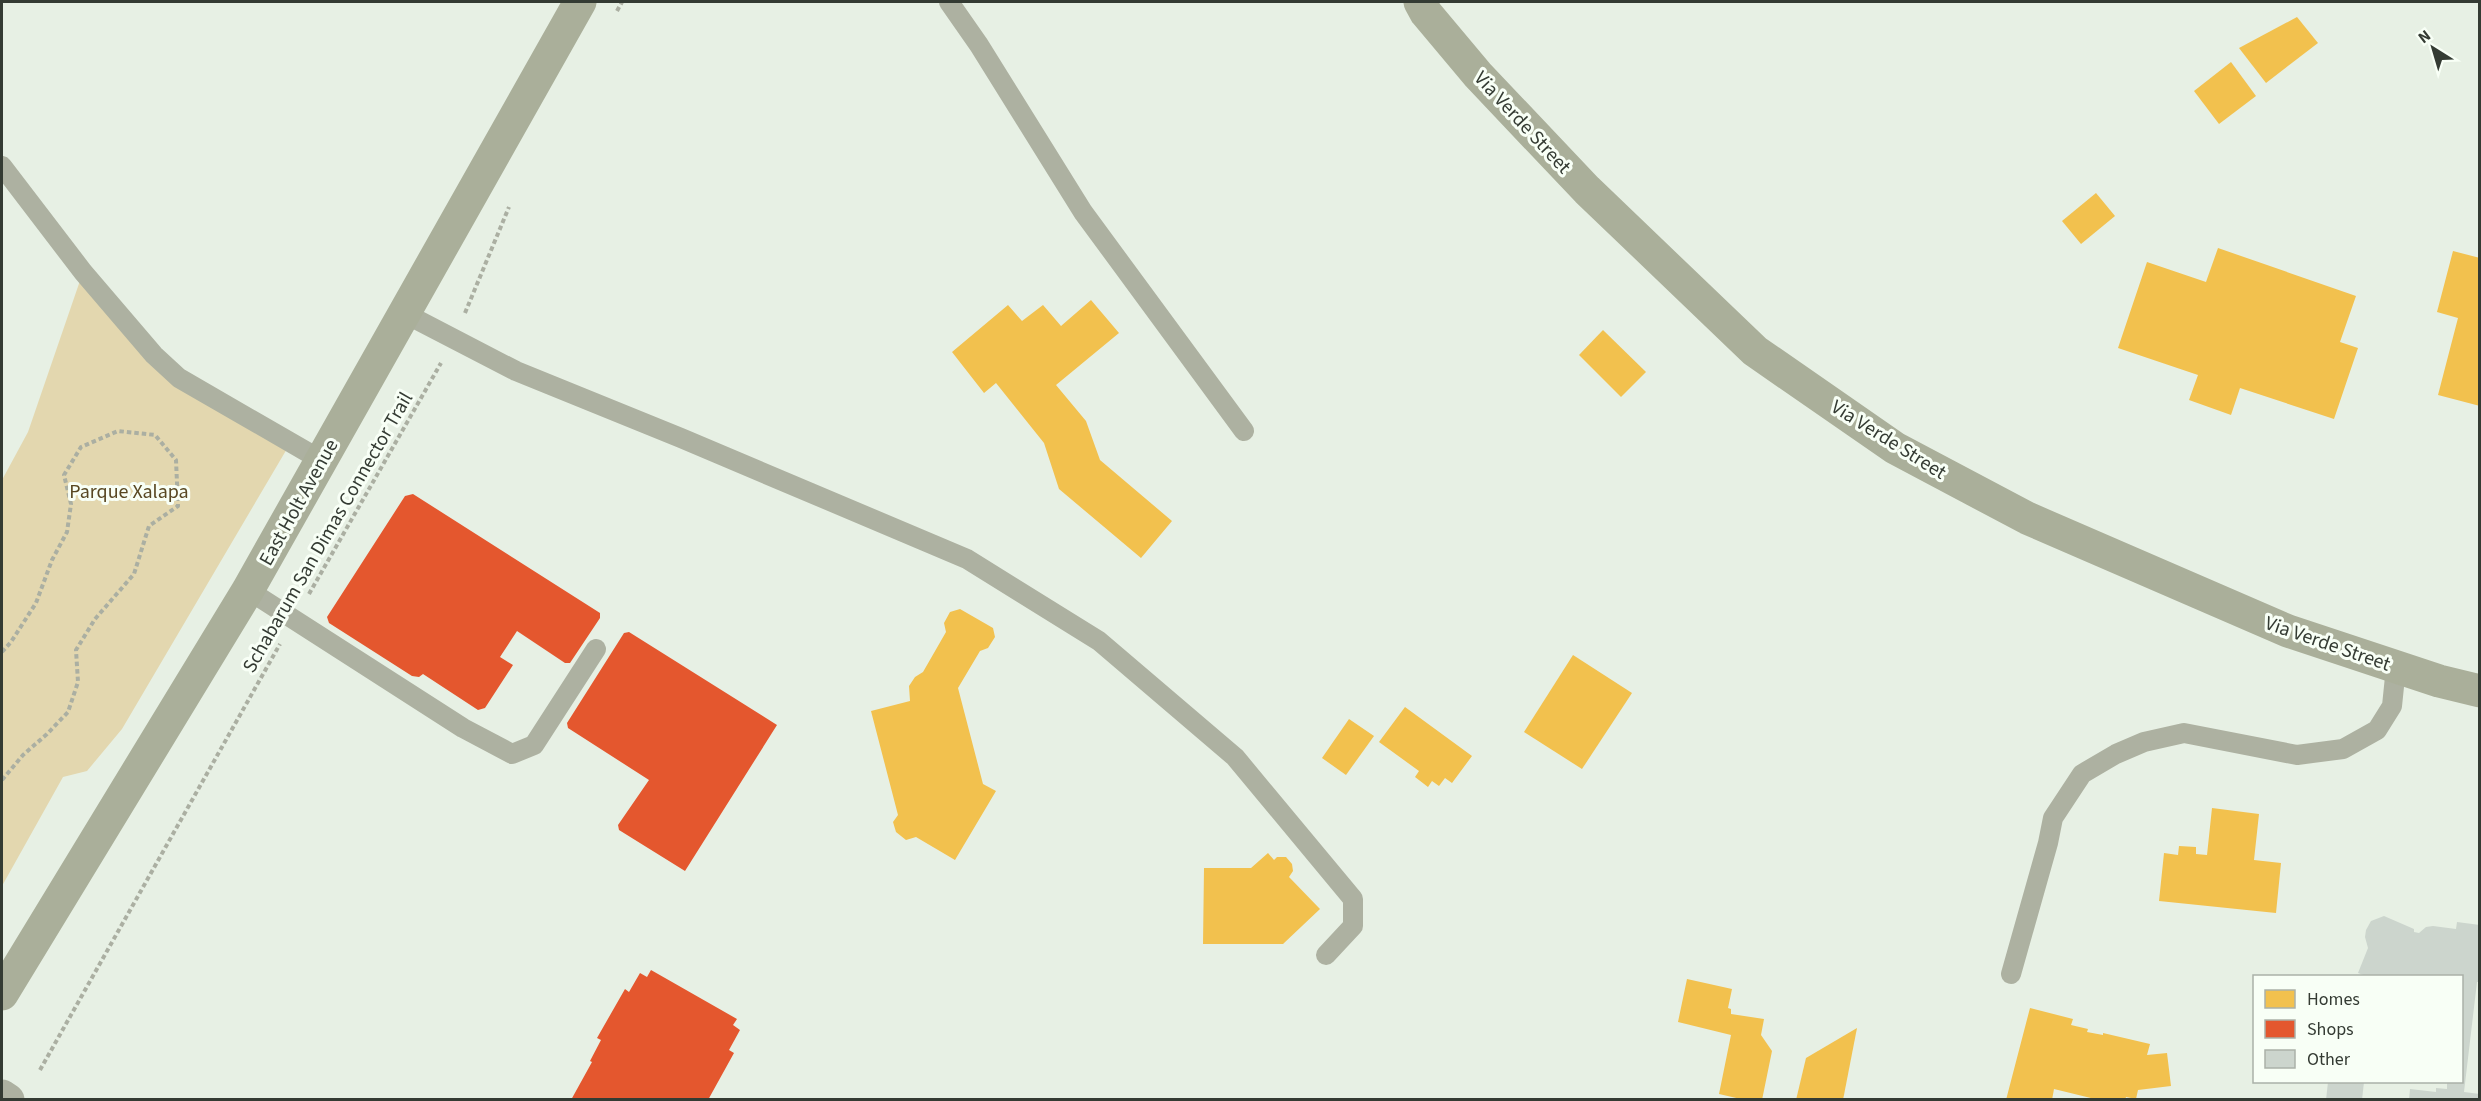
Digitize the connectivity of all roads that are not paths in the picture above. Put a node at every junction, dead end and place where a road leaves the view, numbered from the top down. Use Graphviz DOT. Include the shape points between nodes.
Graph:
graph roads {
  1 [pos="580,2"];
  2 [pos="949,2"];
  3 [pos="1420,2"];
  4 [pos="2,166"];
  5 [pos="404,313"];
  6 [pos="1244,431"];
  7 [pos="321,460"];
  8 [pos="248,590"];
  9 [pos="596,649"];
  10 [pos="2396,667"];
  11 [pos="2480,691"];
  12 [pos="1326,955"];
  13 [pos="2011,974"];
  14 [pos="2,994"];
  15 [pos="2,1096"];
  16 [pos="8,1100"];
  1 -- 5 [label="street, East Holt Avenue"];
  2 -- 6 [label="lane" via="1083,212"];
  3 -- 10 [label="street, Via Verde Street" via="1478,75 1587,190 1755,351 1895,448 2027,518 2288,631"];
  4 -- 7 [label="lane" via="154,355 179,378"];
  5 -- 7 [label="street, East Holt Avenue"];
  5 -- 12 [label="lane" via="516,371 967,560 1099,641 1235,757 1353,899 1353,926"];
  7 -- 8 [label="street, East Holt Avenue"];
  8 -- 9 [label="lane" via="463,728 512,754 534,745"];
  8 -- 14 [label="street, East Holt Avenue"];
  10 -- 11 [label="street, Via Verde Street"];
  10 -- 13 [label="lane" via="2392,706 2377,730 2343,749 2297,755 2184,733 2144,742 2082,774 2053,818"];
  15 -- 16 [label="street"];
}
